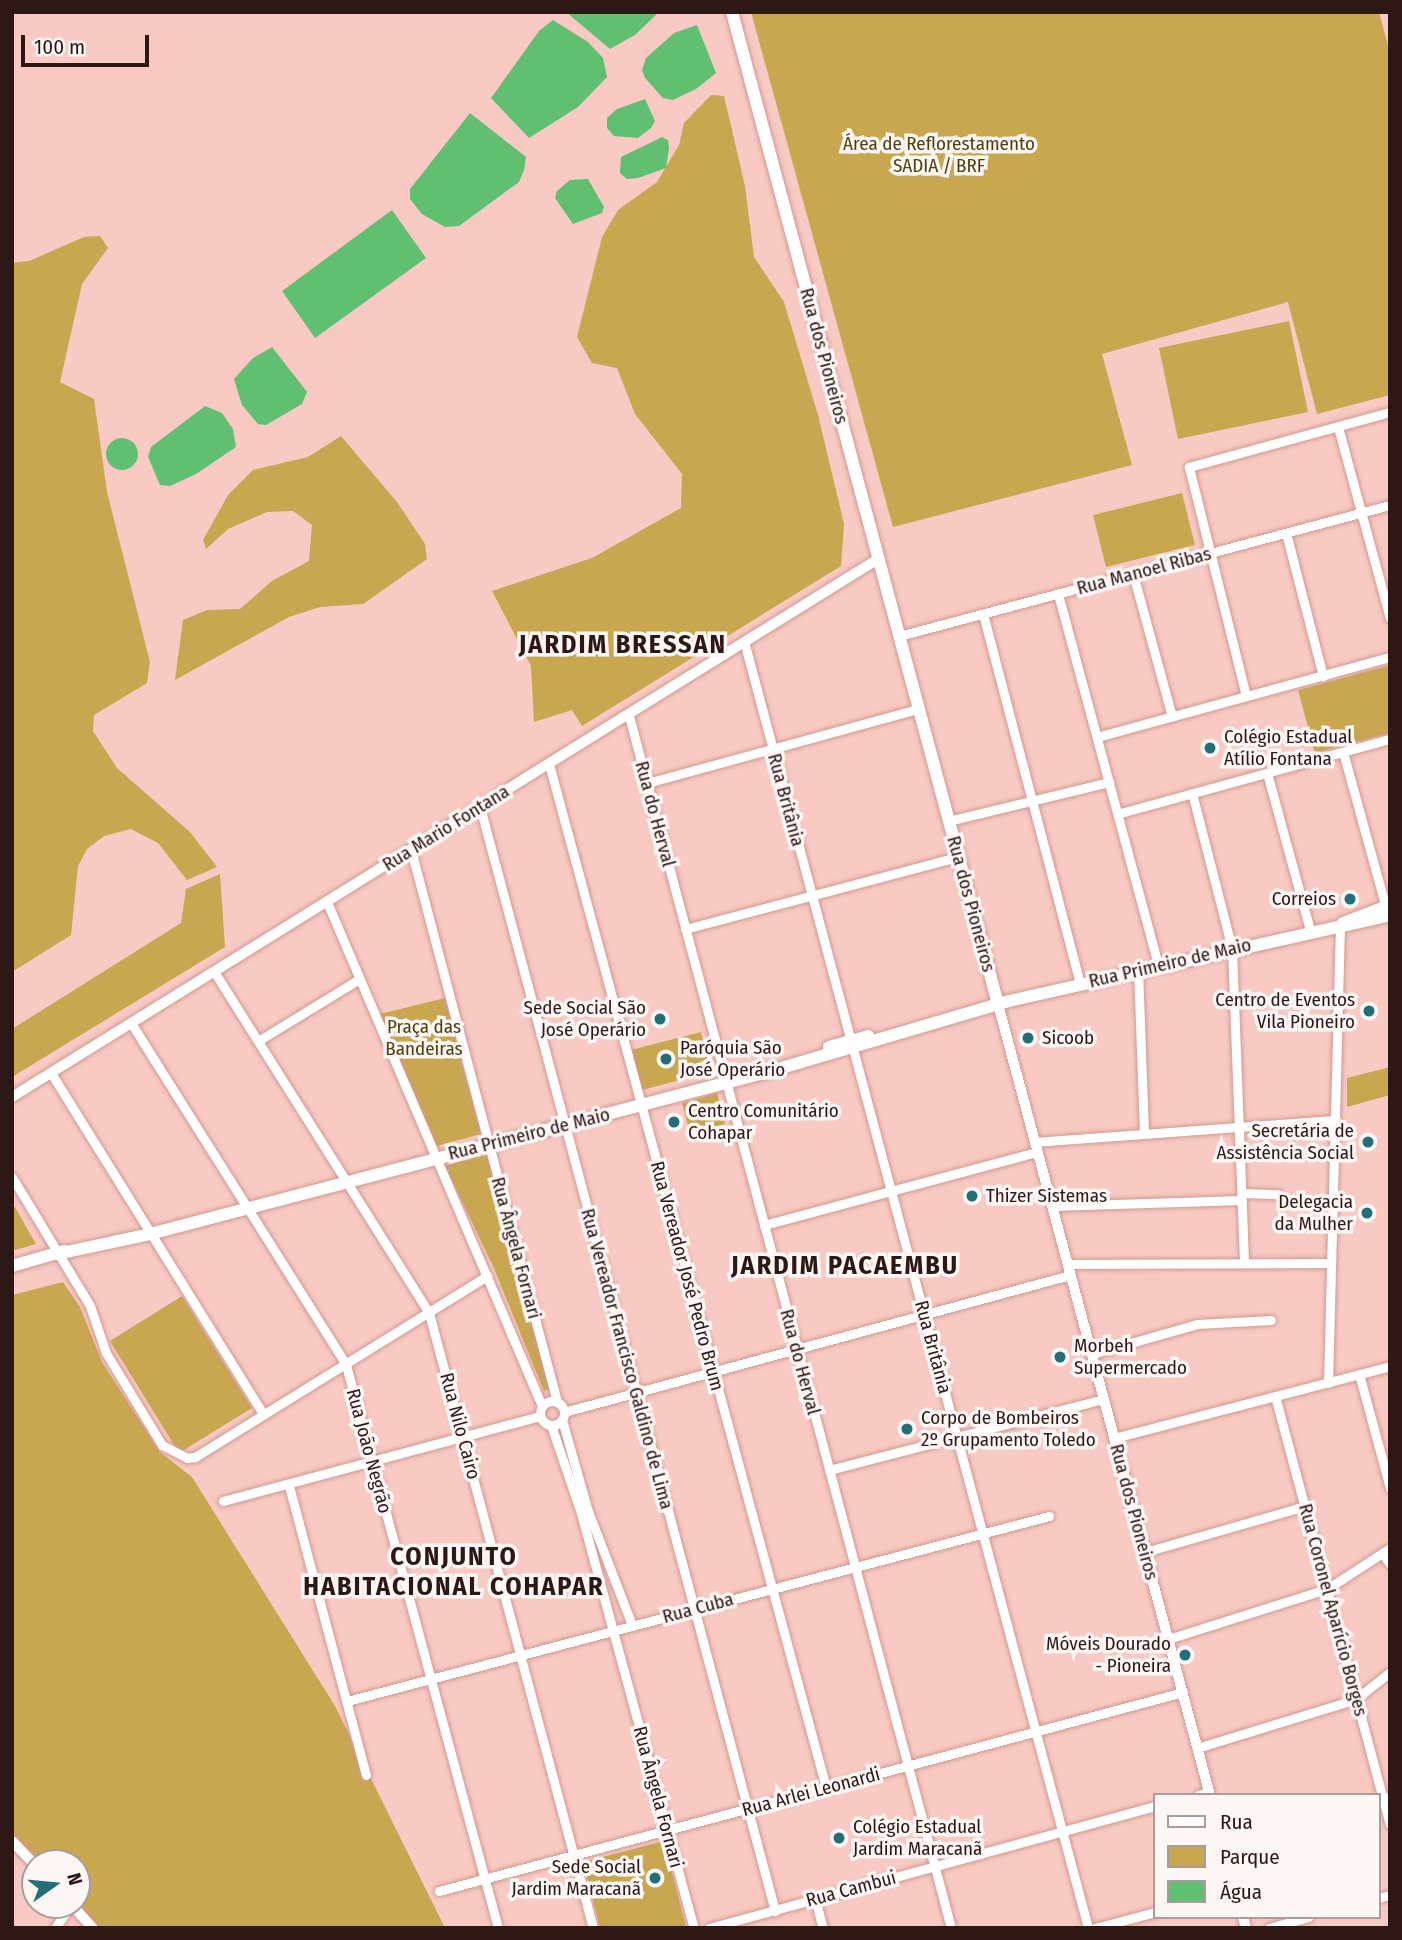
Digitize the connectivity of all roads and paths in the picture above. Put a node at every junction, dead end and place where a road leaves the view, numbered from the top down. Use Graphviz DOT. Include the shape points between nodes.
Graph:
graph roads {
  1 [pos="732,12"];
  2 [pos="1390,412"];
  3 [pos="1338,427"];
  4 [pos="1390,505"];
  5 [pos="1361,513"];
  6 [pos="1286,533"];
  7 [pos="1210,553"];
  8 [pos="878,559"];
  9 [pos="1133,574"];
  10 [pos="1058,594"];
  11 [pos="983,614"];
  12 [pos="1390,618"];
  13 [pos="899,636"];
  14 [pos="745,645"];
  15 [pos="1390,657"];
  16 [pos="1323,676"];
  17 [pos="1246,696"];
  18 [pos="918,709"];
  19 [pos="629,716"];
  20 [pos="1172,717"];
  21 [pos="1097,737"];
  22 [pos="1390,739"];
  23 [pos="773,749"];
  24 [pos="1343,752"];
  25 [pos="549,764"];
  26 [pos="1267,773"];
  27 [pos="1109,782"];
  28 [pos="647,783"];
  29 [pos="1192,793"];
  30 [pos="1032,801"];
  31 [pos="480,807"];
  32 [pos="1117,814"];
  33 [pos="948,821"];
  34 [pos="411,850"];
  35 [pos="958,857"];
  36 [pos="812,896"];
  37 [pos="327,902"];
  38 [pos="1388,910"];
  39 [pos="1341,923"];
  40 [pos="685,929"];
  41 [pos="1310,930"];
  42 [pos="1232,949"];
  43 [pos="1158,964"];
  44 [pos="1138,970"];
  45 [pos="215,973"];
  46 [pos="359,979"];
  47 [pos="1080,984"];
  48 [pos="998,1004"];
  49 [pos="131,1023"];
  50 [pos="258,1041"];
  51 [pos="852,1045"];
  52 [pos="51,1073"];
  53 [pos="725,1079"];
  54 [pos="12,1097"];
  55 [pos="639,1101"];
  56 [pos="1336,1120"];
  57 [pos="563,1121"];
  58 [pos="1239,1127"];
  59 [pos="1144,1134"];
  60 [pos="487,1140"];
  61 [pos="1036,1147"];
  62 [pos="434,1154"];
  63 [pos="12,1177"];
  64 [pos="343,1178"];
  65 [pos="892,1190"];
  66 [pos="1278,1194"];
  67 [pos="1242,1196"];
  68 [pos="245,1205"];
  69 [pos="1052,1206"];
  70 [pos="764,1224"];
  71 [pos="149,1231"];
  72 [pos="57,1254"];
  73 [pos="1244,1263"];
  74 [pos="1331,1263"];
  75 [pos="12,1266"];
  76 [pos="1069,1270"];
  77 [pos="487,1276"];
  78 [pos="429,1313"];
  79 [pos="925,1315"];
  80 [pos="1270,1320"];
  81 [pos="797,1350"];
  82 [pos="1092,1354"];
  83 [pos="346,1365"];
  84 [pos="1390,1366"];
  85 [pos="713,1373"];
  86 [pos="1359,1374"];
  87 [pos="1328,1383"];
  88 [pos="637,1394"];
  89 [pos="1275,1396"];
  90 [pos="1104,1399"];
  91 [pos="557,1402"];
  92 [pos="541,1411"];
  93 [pos="262,1414"];
  94 [pos="563,1416"];
  95 [pos="551,1425"];
  96 [pos="957,1437"];
  97 [pos="1114,1438"];
  98 [pos="463,1439"];
  99 [pos="373,1464"];
  100 [pos="829,1470"];
  101 [pos="289,1486"];
  102 [pos="1390,1488"];
  103 [pos="223,1502"];
  104 [pos="1305,1506"];
  105 [pos="584,1512"];
  106 [pos="1049,1516"];
  107 [pos="983,1534"];
  108 [pos="1386,1550"];
  109 [pos="1145,1552"];
  110 [pos="1390,1564"];
  111 [pos="855,1567"];
  112 [pos="772,1589"];
  113 [pos="1327,1589"];
  114 [pos="694,1609"];
  115 [pos="632,1625"];
  116 [pos="612,1629"];
  117 [pos="1168,1639"];
  118 [pos="521,1653"];
  119 [pos="1390,1672"];
  120 [pos="430,1679"];
  121 [pos="1183,1692"];
  122 [pos="1356,1699"];
  123 [pos="346,1701"];
  124 [pos="1035,1732"];
  125 [pos="1198,1748"];
  126 [pos="908,1766"];
  127 [pos="366,1775"];
  128 [pos="826,1788"];
  129 [pos="1206,1793"];
  130 [pos="1384,1800"];
  131 [pos="1154,1807"];
  132 [pos="748,1809"];
  133 [pos="1390,1825"];
  134 [pos="668,1831"];
  135 [pos="1062,1832"];
  136 [pos="575,1855"];
  137 [pos="934,1867"];
  138 [pos="485,1879"];
  139 [pos="439,1891"];
  140 [pos="815,1899"];
  141 [pos="775,1911"];
  142 [pos="1154,1912"];
  143 [pos="1301,1919"];
  144 [pos="498,1928"];
  145 [pos="593,1928"];
  146 [pos="694,1928"];
  147 [pos="709,1928"];
  148 [pos="823,1928"];
  149 [pos="951,1928"];
  150 [pos="1088,1928"];
  151 [pos="1095,1928"];
  152 [pos="1269,1928"];
  1 -- 8 [label="main road, Rua dos Pioneiros"];
  2 -- 3 [label="street"];
  3 -- 5 [label="street"];
  3 -- 7 [label="street" via="1189,467"];
  4 -- 5 [label="street, Rua Manoel Ribas"];
  5 -- 6 [label="street, Rua Manoel Ribas"];
  5 -- 12 [label="street"];
  6 -- 7 [label="street, Rua Manoel Ribas"];
  6 -- 16 [label="street"];
  7 -- 9 [label="street, Rua Manoel Ribas"];
  7 -- 17 [label="street"];
  8 -- 13 [label="main road, Rua dos Pioneiros"];
  8 -- 14 [label="street, Rua Mario Fontana"];
  9 -- 10 [label="street, Rua Manoel Ribas"];
  9 -- 20 [label="street"];
  10 -- 11 [label="street, Rua Manoel Ribas"];
  10 -- 21 [label="street"];
  11 -- 13 [label="street, Rua Manoel Ribas"];
  11 -- 30 [label="street"];
  13 -- 18 [label="main road, Rua dos Pioneiros"];
  14 -- 19 [label="street, Rua Mario Fontana"];
  14 -- 23 [label="street, Rua Britânia"];
  15 -- 16 [label="street"];
  16 -- 17 [label="street"];
  17 -- 20 [label="street"];
  18 -- 23 [label="street"];
  18 -- 33 [label="main road, Rua dos Pioneiros"];
  19 -- 25 [label="street, Rua Mario Fontana"];
  19 -- 28 [label="street, Rua do Herval"];
  20 -- 21 [label="street"];
  21 -- 27 [label="street"];
  22 -- 24 [label="street"];
  23 -- 28 [label="street"];
  23 -- 36 [label="street, Rua Britânia"];
  24 -- 26 [label="street"];
  24 -- 38 [label="street"];
  25 -- 31 [label="street, Rua Mario Fontana"];
  25 -- 55 [label="street, Rua Vereador José Pedro Brum"];
  26 -- 29 [label="street"];
  26 -- 41 [label="street"];
  27 -- 30 [label="street"];
  27 -- 32 [label="street"];
  28 -- 40 [label="street, Rua do Herval"];
  29 -- 32 [label="street"];
  29 -- 42 [label="street"];
  30 -- 33 [label="street"];
  30 -- 47 [label="street"];
  31 -- 34 [label="street, Rua Mario Fontana"];
  31 -- 57 [label="street, Rua Vereador Francisco Galdino de Lima"];
  32 -- 43 [label="street"];
  33 -- 35 [label="main road, Rua dos Pioneiros"];
  34 -- 37 [label="street, Rua Mario Fontana"];
  34 -- 60 [label="street, Rua Ângela Fornari"];
  35 -- 36 [label="street"];
  35 -- 48 [label="main road, Rua dos Pioneiros"];
  36 -- 40 [label="street"];
  36 -- 51 [label="street, Rua Britânia"];
  37 -- 45 [label="street, Rua Mario Fontana"];
  37 -- 46 [label="street"];
  38 -- 39 [label="main road, Rua Primeiro de Maio"];
  39 -- 41 [label="main road, Rua Primeiro de Maio"];
  39 -- 56 [label="street"];
  40 -- 53 [label="street, Rua do Herval"];
  41 -- 42 [label="main road, Rua Primeiro de Maio"];
  42 -- 43 [label="main road, Rua Primeiro de Maio"];
  42 -- 58 [label="street"];
  43 -- 44 [label="main road, Rua Primeiro de Maio"];
  44 -- 47 [label="main road, Rua Primeiro de Maio"];
  44 -- 59 [label="street"];
  45 -- 49 [label="street, Rua Mario Fontana"];
  45 -- 50 [label="street, Rua Nilo Cairo"];
  46 -- 50 [label="street"];
  46 -- 62 [label="street"];
  47 -- 48 [label="main road, Rua Primeiro de Maio"];
  48 -- 51 [label="main road, Rua Primeiro de Maio"];
  48 -- 61 [label="street, Rua dos Pioneiros"];
  49 -- 52 [label="street, Rua Mario Fontana"];
  49 -- 68 [label="street, Rua João Negrão"];
  50 -- 64 [label="street, Rua Nilo Cairo"];
  51 -- 53 [label="main road, Rua Primeiro de Maio"];
  51 -- 65 [label="street, Rua Britânia"];
  52 -- 54 [label="street, Rua Mario Fontana"];
  52 -- 71 [label="street"];
  53 -- 55 [label="main road, Rua Primeiro de Maio"];
  53 -- 70 [label="street, Rua do Herval"];
  55 -- 57 [label="main road, Rua Primeiro de Maio"];
  55 -- 85 [label="street, Rua Vereador José Pedro Brum"];
  56 -- 58 [label="street"];
  56 -- 74 [label="street"];
  57 -- 60 [label="main road, Rua Primeiro de Maio"];
  57 -- 88 [label="street, Rua Vereador Francisco Galdino de Lima"];
  58 -- 59 [label="street"];
  58 -- 67 [label="street"];
  59 -- 61 [label="street"];
  60 -- 62 [label="main road, Rua Primeiro de Maio"];
  60 -- 91 [label="street, Rua Ângela Fornari"];
  61 -- 65 [label="street"];
  61 -- 69 [label="street, Rua dos Pioneiros"];
  62 -- 64 [label="main road, Rua Primeiro de Maio"];
  62 -- 77 [label="street"];
  63 -- 72 [label="street"];
  64 -- 68 [label="main road, Rua Primeiro de Maio"];
  64 -- 78 [label="street, Rua Nilo Cairo"];
  65 -- 70 [label="street"];
  65 -- 79 [label="street, Rua Britânia"];
  66 -- 67 [label="street"];
  67 -- 69 [label="street"];
  67 -- 73 [label="street"];
  68 -- 71 [label="main road, Rua Primeiro de Maio"];
  68 -- 83 [label="street, Rua João Negrão"];
  69 -- 76 [label="street, Rua dos Pioneiros"];
  70 -- 81 [label="street, Rua do Herval"];
  71 -- 72 [label="main road, Rua Primeiro de Maio"];
  71 -- 93 [label="street"];
  72 -- 75 [label="main road, Rua Primeiro de Maio"];
  72 -- 93 [label="street" via="90,1306 106,1353 162,1445 177,1455 195,1457"];
  73 -- 74 [label="street"];
  73 -- 76 [label="street"];
  74 -- 87 [label="street"];
  76 -- 79 [label="street"];
  76 -- 82 [label="street, Rua dos Pioneiros"];
  77 -- 78 [label="street"];
  77 -- 92 [label="street"];
  78 -- 83 [label="street"];
  78 -- 98 [label="street, Rua Nilo Cairo"];
  79 -- 81 [label="street"];
  79 -- 96 [label="street, Rua Britânia"];
  80 -- 82 [label="street" via="1197,1324"];
  81 -- 85 [label="street"];
  81 -- 100 [label="street, Rua do Herval"];
  82 -- 90 [label="street, Rua dos Pioneiros"];
  83 -- 93 [label="street"];
  83 -- 99 [label="street, Rua João Negrão"];
  84 -- 86 [label="street"];
  85 -- 88 [label="street"];
  85 -- 112 [label="street, Rua Vereador José Pedro Brum"];
  86 -- 87 [label="street"];
  86 -- 102 [label="street"];
  87 -- 89 [label="street"];
  88 -- 94 [label="street"];
  88 -- 114 [label="street, Rua Vereador Francisco Galdino de Lima"];
  89 -- 97 [label="street"];
  89 -- 104 [label="street, Rua Coronel Aparício Borges"];
  90 -- 96 [label="street"];
  90 -- 97 [label="street, Rua dos Pioneiros"];
  91 -- 92 [label="street"];
  91 -- 94 [label="street, Rua Ângela Fornari"];
  92 -- 95 [label="street"];
  92 -- 98 [label="street"];
  94 -- 95 [label="street"];
  94 -- 105 [label="street, Rua Ângela Fornari"];
  95 -- 105 [label="street, Rua Ângela Fornari"];
  96 -- 100 [label="street"];
  96 -- 107 [label="street, Rua Britânia"];
  97 -- 109 [label="street, Rua dos Pioneiros"];
  98 -- 99 [label="street"];
  98 -- 118 [label="street, Rua Nilo Cairo"];
  99 -- 101 [label="street"];
  99 -- 120 [label="street, Rua João Negrão"];
  100 -- 111 [label="street, Rua do Herval"];
  101 -- 103 [label="street"];
  101 -- 123 [label="street"];
  104 -- 109 [label="street"];
  104 -- 113 [label="street, Rua Coronel Aparício Borges"];
  105 -- 115 [label="street, Rua Ângela Fornari"];
  105 -- 116 [label="street, Rua Ângela Fornari"];
  106 -- 107 [label="street, Rua Cuba"];
  107 -- 111 [label="street, Rua Cuba"];
  107 -- 124 [label="street, Rua Britânia"];
  108 -- 110 [label="street"];
  108 -- 113 [label="street"];
  109 -- 117 [label="street, Rua dos Pioneiros"];
  111 -- 112 [label="street, Rua Cuba"];
  111 -- 126 [label="street, Rua do Herval"];
  112 -- 114 [label="street, Rua Cuba"];
  112 -- 128 [label="street, Rua Vereador José Pedro Brum"];
  113 -- 117 [label="street"];
  113 -- 122 [label="street, Rua Coronel Aparício Borges"];
  114 -- 115 [label="street, Rua Cuba"];
  114 -- 132 [label="street, Rua Vereador Francisco Galdino de Lima"];
  115 -- 116 [label="street, Rua Cuba"];
  116 -- 118 [label="street, Rua Cuba"];
  116 -- 134 [label="street, Rua Ângela Fornari"];
  117 -- 121 [label="street, Rua dos Pioneiros"];
  118 -- 120 [label="street, Rua Cuba"];
  118 -- 136 [label="street, Rua Nilo Cairo"];
  119 -- 122 [label="street"];
  120 -- 123 [label="street, Rua Cuba"];
  120 -- 138 [label="street, Rua João Negrão"];
  121 -- 124 [label="street, Rua Arlei Leonardi"];
  121 -- 125 [label="street, Rua dos Pioneiros"];
  122 -- 125 [label="street"];
  122 -- 130 [label="street, Rua Coronel Aparício Borges"];
  123 -- 127 [label="street"];
  124 -- 126 [label="street, Rua Arlei Leonardi"];
  124 -- 135 [label="street, Rua Britânia"];
  125 -- 129 [label="street, Rua dos Pioneiros"];
  126 -- 128 [label="street, Rua Arlei Leonardi"];
  126 -- 137 [label="street, Rua do Herval"];
  128 -- 132 [label="street, Rua Arlei Leonardi"];
  130 -- 133 [label="street, Rua Coronel Aparício Borges"];
  131 -- 135 [label="street, Rua Cambui"];
  132 -- 134 [label="street, Rua Arlei Leonardi"];
  132 -- 141 [label="street, Rua Vereador Francisco Galdino de Lima"];
  134 -- 136 [label="street, Rua Arlei Leonardi"];
  134 -- 146 [label="street, Rua Ângela Fornari"];
  135 -- 137 [label="street, Rua Cambui"];
  135 -- 150 [label="street, Rua Britânia"];
  136 -- 138 [label="street, Rua Arlei Leonardi"];
  136 -- 145 [label="street, Rua Nilo Cairo"];
  137 -- 140 [label="street, Rua Cambui"];
  137 -- 149 [label="street, Rua do Herval"];
  138 -- 139 [label="street, Rua Arlei Leonardi"];
  138 -- 144 [label="street, Rua João Negrão"];
  140 -- 141 [label="street, Rua Cambui"];
  140 -- 148 [label="street"];
  141 -- 147 [label="street, Rua Cambui"];
  142 -- 151 [label="street"];
  143 -- 152 [label="street"];
}
